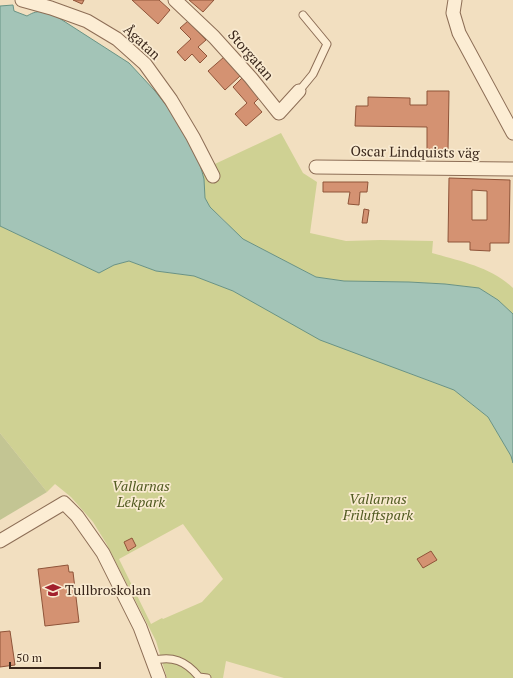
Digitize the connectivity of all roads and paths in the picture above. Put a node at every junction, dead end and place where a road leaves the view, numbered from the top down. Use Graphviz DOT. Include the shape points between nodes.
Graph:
graph roads {
  1 [pos="22,0"];
  2 [pos="175,0"];
  3 [pos="455,0"];
  4 [pos="303,15"];
  5 [pos="300,91"];
  6 [pos="513,133"];
  7 [pos="316,167"];
  8 [pos="513,169"];
  9 [pos="213,176"];
  10 [pos="0,542"];
  11 [pos="152,661"];
  12 [pos="199,677"];
  13 [pos="159,678"];
  14 [pos="207,678"];
  1 -- 9 [label="street, Ågatan" via="87,21 117,39 145,64 171,100"];
  2 -- 5 [label="street, Storgatan" via="214,37 279,114"];
  3 -- 6 [label="street" via="453,13 459,33"];
  4 -- 5 [label="lane" via="327,44 313,74"];
  7 -- 8 [label="street, Oscar Lindquists väg"];
  10 -- 11 [label="street" via="64,503 77,516 103,553 140,627"];
  11 -- 12 [label="lane" via="163,658 175,660 191,667"];
  11 -- 13 [label="street"];
  12 -- 14 [label="lane"];
}
